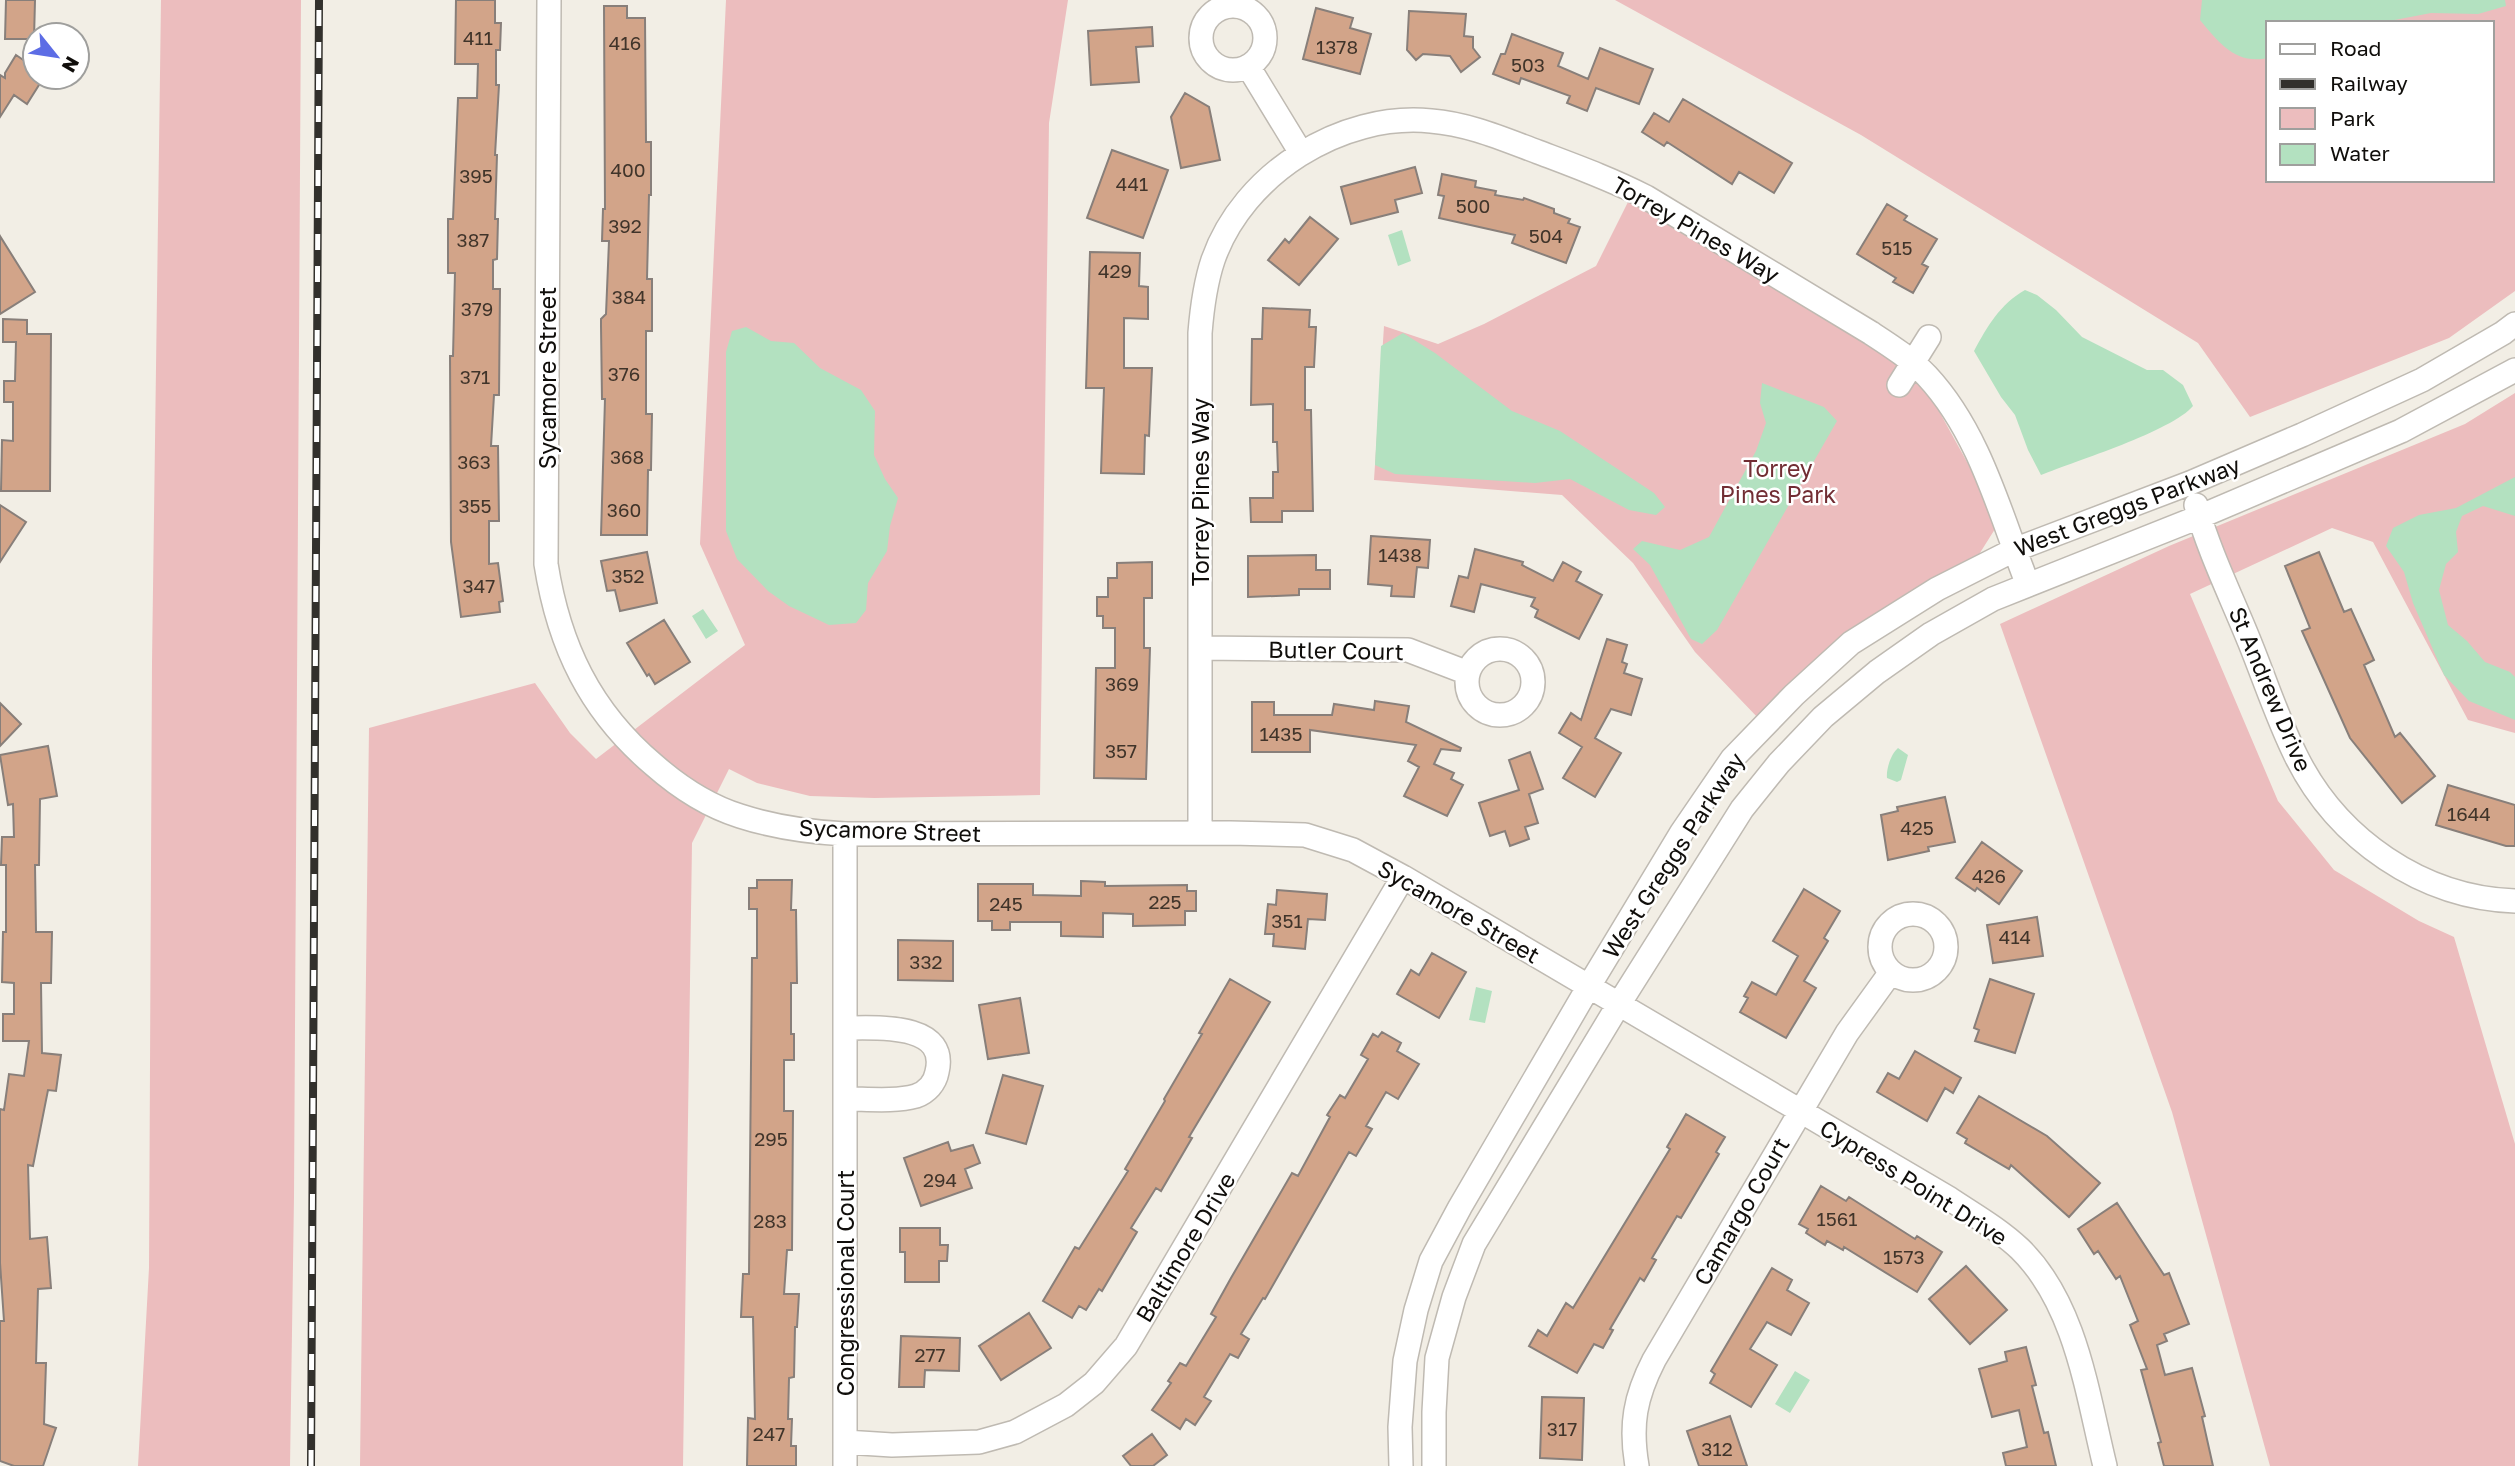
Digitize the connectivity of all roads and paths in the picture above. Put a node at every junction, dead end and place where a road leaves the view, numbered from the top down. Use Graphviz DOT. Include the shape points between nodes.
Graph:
graph roads {
  1 [pos="549,0"];
  2 [pos="1248,66"];
  3 [pos="1301,153"];
  4 [pos="2515,324"];
  5 [pos="1929,337"];
  6 [pos="1912,361"];
  7 [pos="2515,370"];
  8 [pos="1899,385"];
  9 [pos="2190,483"];
  10 [pos="2199,517"];
  11 [pos="2014,550"];
  12 [pos="2028,585"];
  13 [pos="1200,648"];
  14 [pos="1468,673"];
  15 [pos="1200,832"];
  16 [pos="845,834"];
  17 [pos="1403,877"];
  18 [pos="2515,901"];
  19 [pos="1891,972"];
  20 [pos="1604,995"];
  21 [pos="845,1028"];
  22 [pos="845,1099"];
  23 [pos="1800,1112"];
  24 [pos="845,1442"];
  25 [pos="845,1466"];
  26 [pos="1401,1466"];
  27 [pos="1434,1466"];
  28 [pos="1637,1466"];
  29 [pos="2105,1466"];
  1 -- 16 [label="street, Sycamore Street" via="547,564 552,601 567,648 600,709 635,750 674,783 739,816 804,831"];
  2 -- 3 [label="street"];
  3 -- 6 [label="street, Torrey Pines Way" via="1338,134 1382,123 1430,120 1478,129 1646,197"];
  3 -- 13 [label="street, Torrey Pines Way" via="1249,199 1213,259 1203,298"];
  4 -- 9 [label="street, West Greggs Parkway" via="2422,380"];
  5 -- 6 [label="street"];
  6 -- 8 [label="street"];
  6 -- 11 [label="street, Torrey Pines Way" via="1948,403 1974,447"];
  7 -- 10 [label="street, West Greggs Parkway" via="2401,431"];
  9 -- 10 [label="street, St Andrew Drive"];
  9 -- 11 [label="street, West Greggs Parkway"];
  10 -- 12 [label="street, West Greggs Parkway"];
  10 -- 18 [label="street, St Andrew Drive" via="2296,757 2323,801 2353,835 2415,875 2452,890"];
  11 -- 12 [label="street, Torrey Pines Way"];
  11 -- 20 [label="street, West Greggs Parkway" via="1937,589 1851,643 1732,759 1682,832"];
  12 -- 20 [label="street, West Greggs Parkway" via="1931,634 1823,717 1742,808"];
  13 -- 14 [label="street, Butler Court" via="1408,650"];
  13 -- 15 [label="street, Torrey Pines Way"];
  15 -- 16 [label="street, Sycamore Street"];
  15 -- 17 [label="street, Sycamore Street" via="1305,835 1353,850"];
  16 -- 21 [label="street, Congressional Court"];
  17 -- 20 [label="street, Sycamore Street"];
  17 -- 24 [label="street, Baltimore Drive" via="1126,1346 1094,1383 1066,1405 1015,1432 979,1442"];
  19 -- 23 [label="street, Camargo Court" via="1847,1033"];
  20 -- 23 [label="street, Cypress Point Drive"];
  20 -- 26 [label="street, West Greggs Parkway" via="1431,1261 1405,1361"];
  20 -- 27 [label="street, West Greggs Parkway" via="1474,1244 1454,1297 1437,1358"];
  21 -- 22 [label="street, Congressional Court"];
  21 -- 22 [label="street" via="922,1035 934,1046 939,1061 930,1087 919,1095"];
  22 -- 24 [label="street, Congressional Court"];
  23 -- 28 [label="street, Camargo Court" via="1644,1380 1634,1416"];
  23 -- 29 [label="street, Cypress Point Drive" via="1950,1199 2001,1232 2028,1258 2069,1329"];
  24 -- 25 [label="street, Congressional Court"];
}
